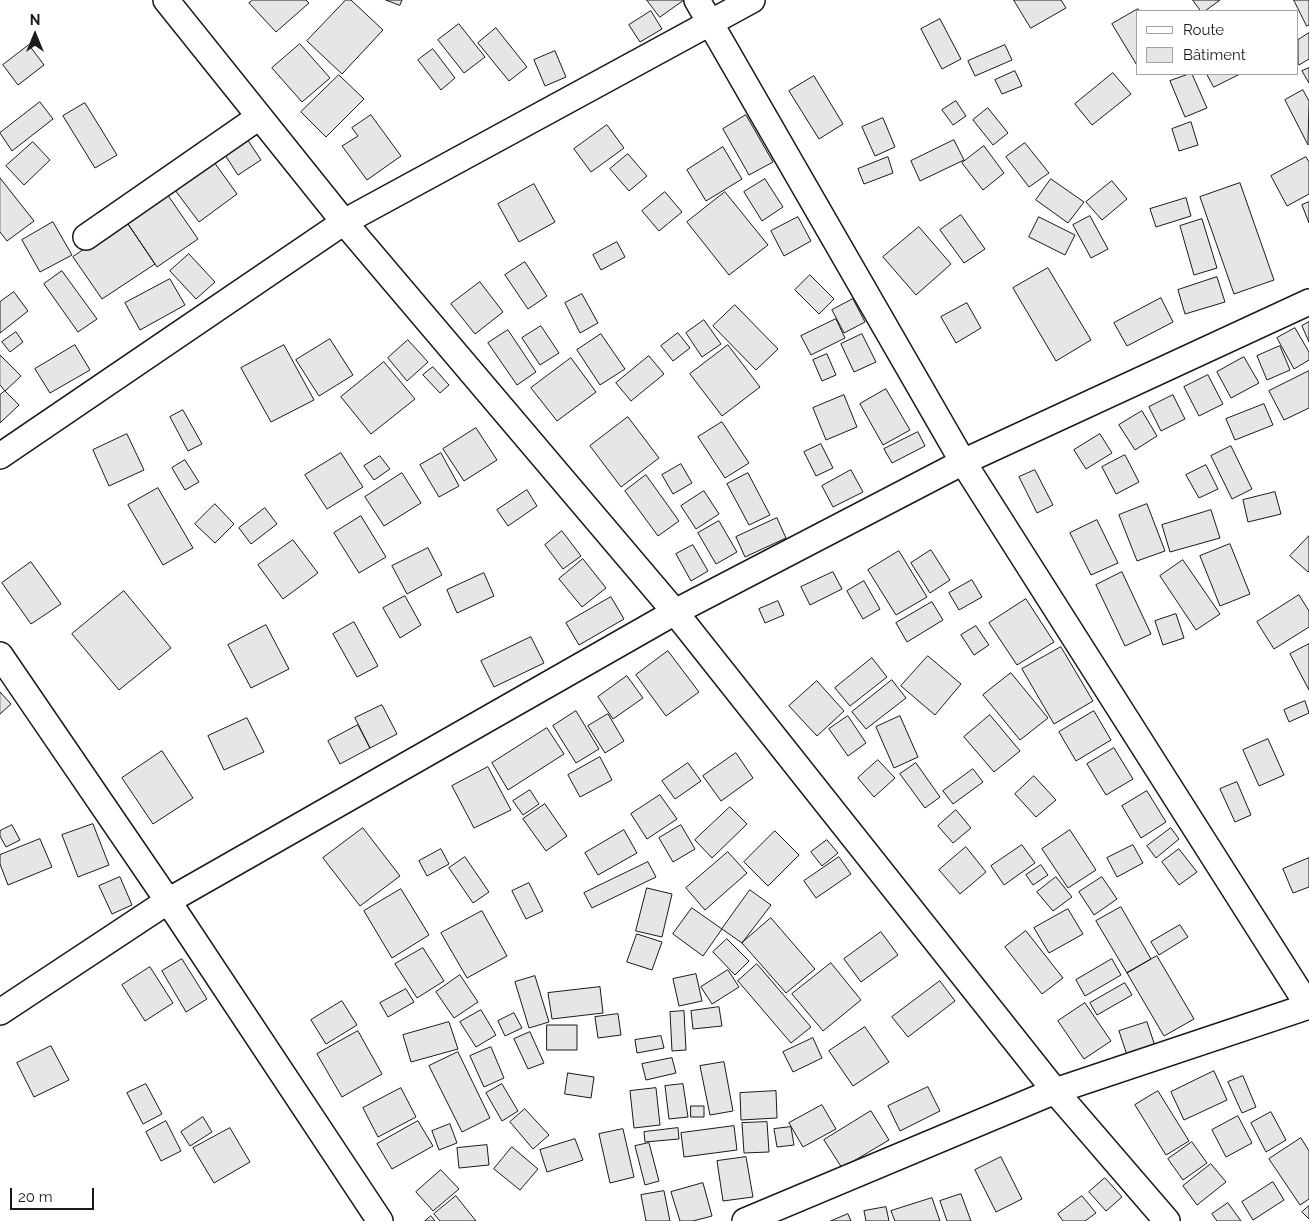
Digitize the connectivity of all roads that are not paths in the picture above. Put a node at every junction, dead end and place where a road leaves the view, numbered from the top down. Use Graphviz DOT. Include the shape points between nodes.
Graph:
graph roads {
  1 [pos="166,0"];
  2 [pos="697,0"];
  3 [pos="752,0"];
  4 [pos="712,23"];
  5 [pos="259,117"];
  6 [pos="344,222"];
  7 [pos="86,237"];
  8 [pos="1309,302"];
  9 [pos="0,456"];
  10 [pos="963,462"];
  11 [pos="675,612"];
  12 [pos="0,655"];
  13 [pos="168,901"];
  14 [pos="1309,1006"];
  15 [pos="0,1012"];
  16 [pos="1055,1091"];
  17 [pos="786,1213"];
  18 [pos="380,1221"];
  19 [pos="745,1221"];
  20 [pos="1166,1221"];
  1 -- 5 [label="street"];
  2 -- 4 [label="street"];
  3 -- 4 [label="street"];
  4 -- 6 [label="street"];
  4 -- 10 [label="street"];
  5 -- 6 [label="street"];
  5 -- 7 [label="street"];
  6 -- 9 [label="street"];
  6 -- 11 [label="street"];
  8 -- 10 [label="street"];
  10 -- 11 [label="street"];
  10 -- 14 [label="street"];
  11 -- 13 [label="street"];
  11 -- 16 [label="street"];
  12 -- 13 [label="street"];
  13 -- 15 [label="street"];
  13 -- 18 [label="street"];
  14 -- 16 [label="street"];
  16 -- 17 [label="street"];
  16 -- 20 [label="street"];
  17 -- 19 [label="street"];
}
